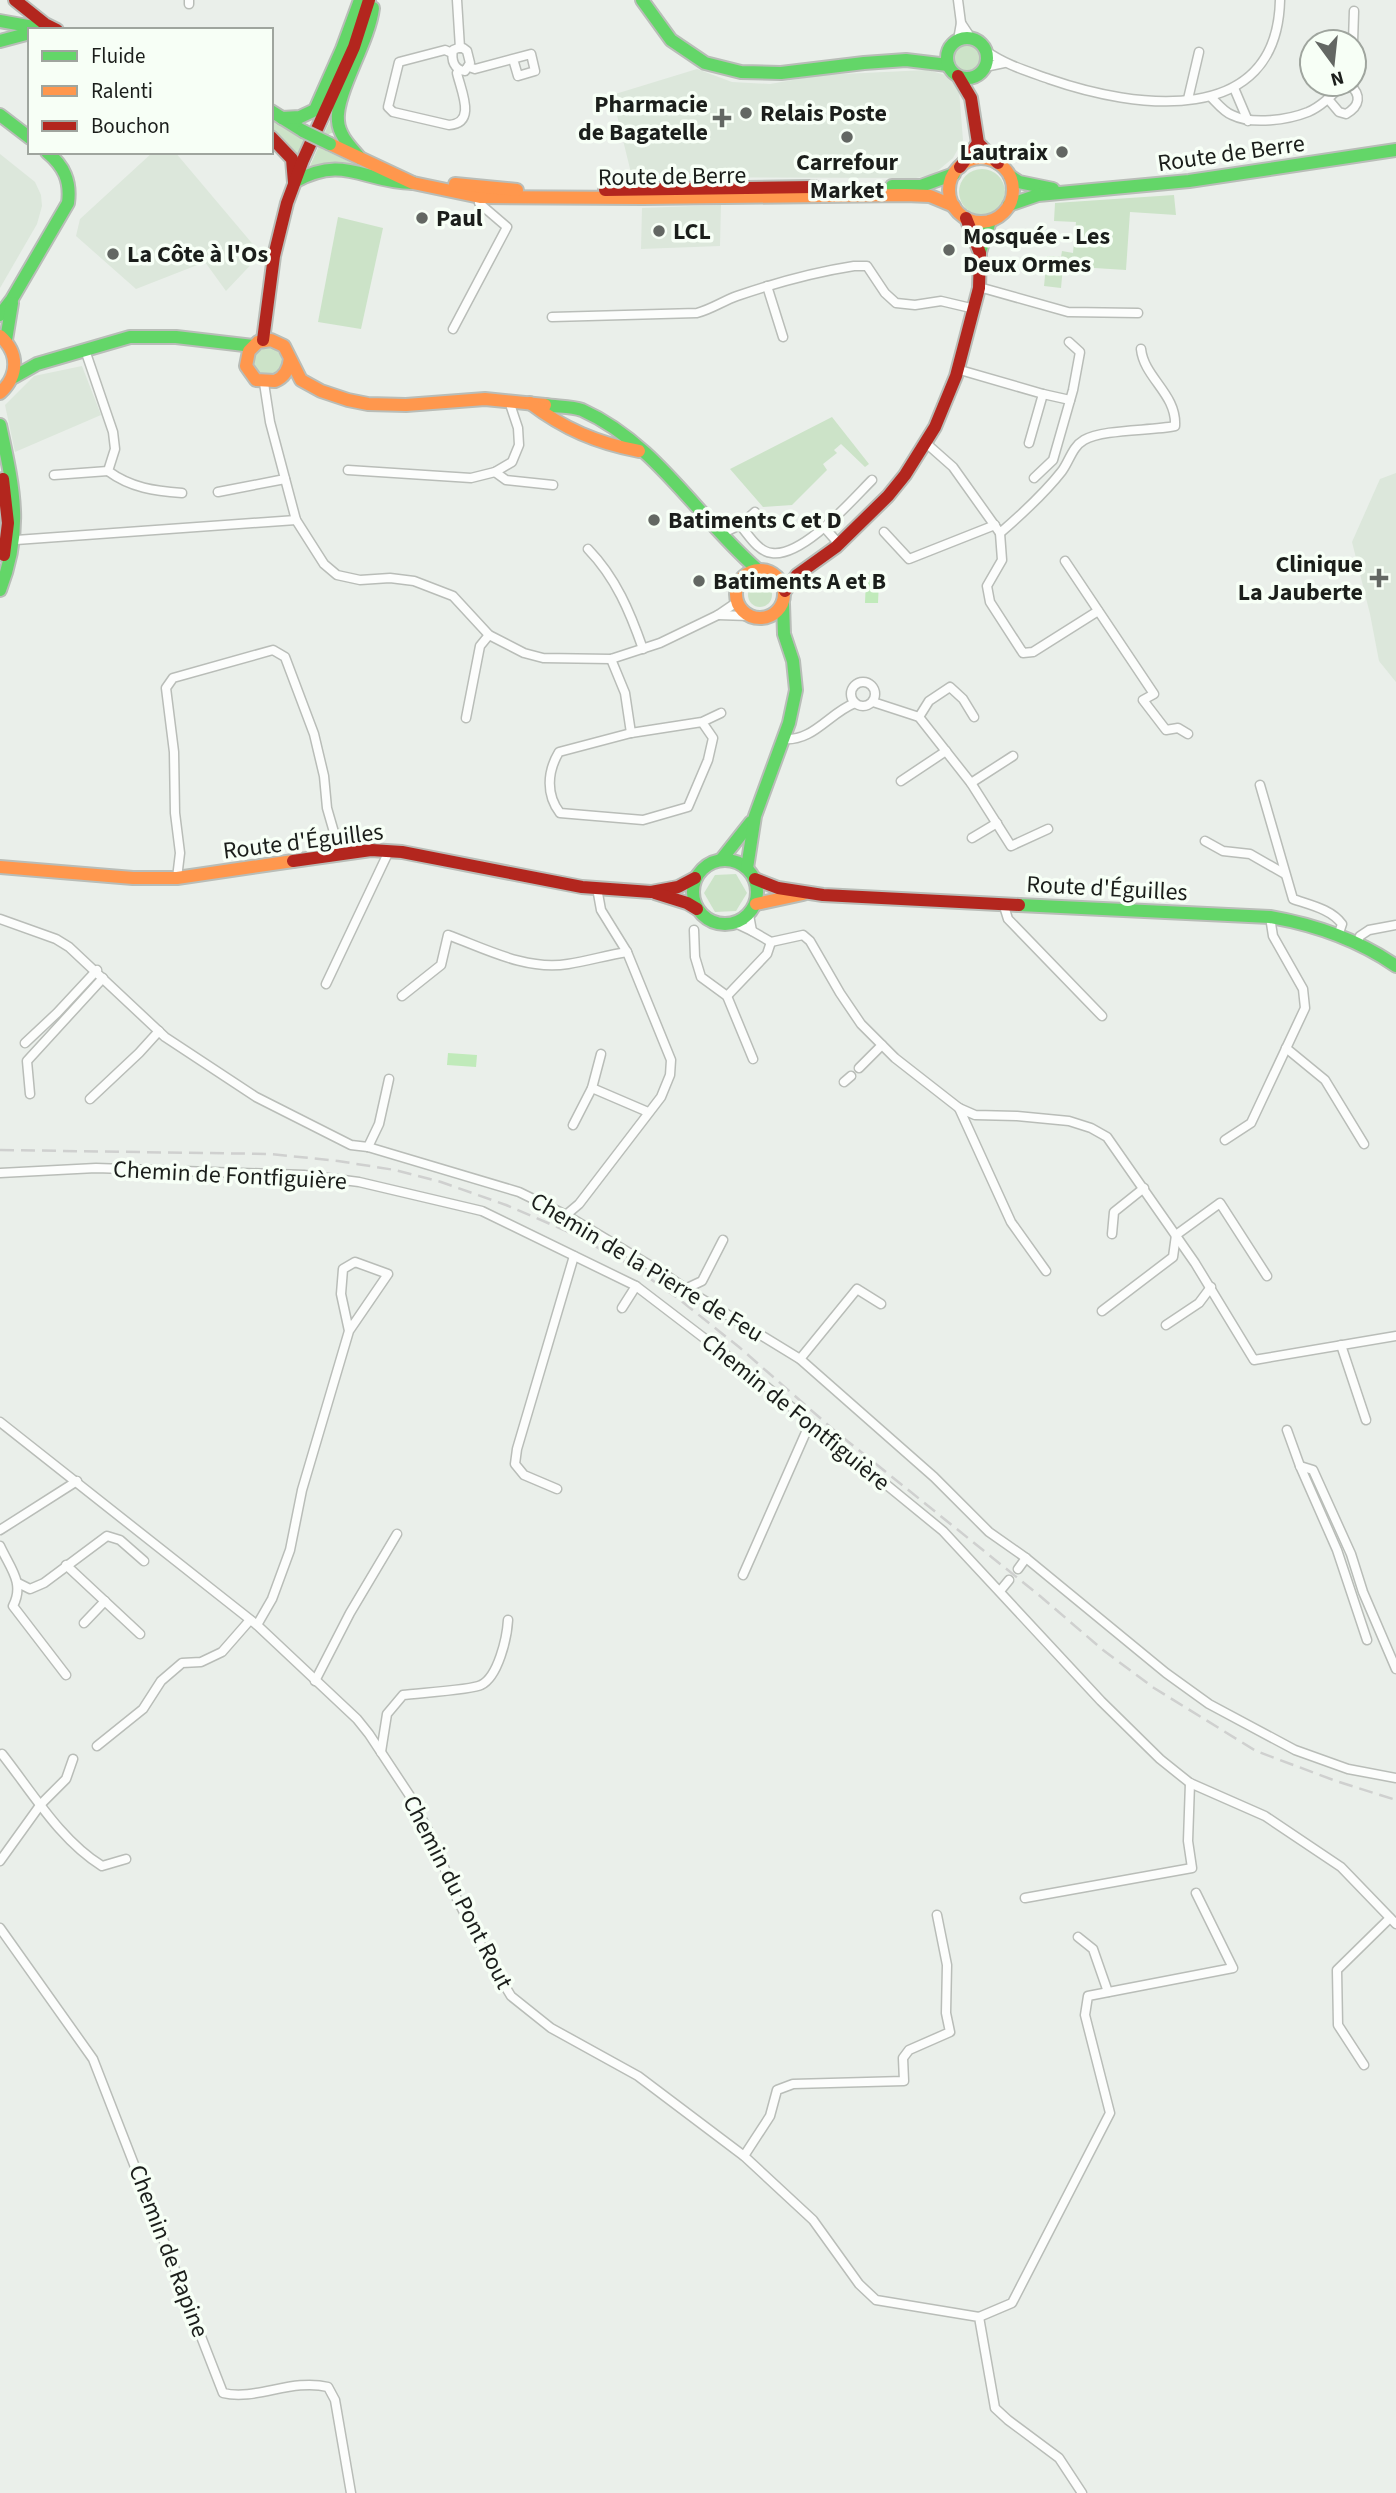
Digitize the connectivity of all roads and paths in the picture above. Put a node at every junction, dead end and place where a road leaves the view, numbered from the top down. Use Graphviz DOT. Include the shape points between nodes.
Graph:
graph roads {
  1 [pos="15,0"];
  2 [pos="360,0"];
  3 [pos="371,0"];
  4 [pos="457,0"];
  5 [pos="642,0"];
  6 [pos="958,0"];
  7 [pos="1280,0"];
  8 [pos="1354,11"];
  9 [pos="0,21"];
  10 [pos="39,28"];
  11 [pos="54,28"];
  12 [pos="1353,28"];
  13 [pos="28,34"];
  14 [pos="964,39"];
  15 [pos="0,41"];
  16 [pos="456,51"];
  17 [pos="948,51"];
  18 [pos="986,51"];
  19 [pos="1199,52"];
  20 [pos="513,59"];
  21 [pos="929,60"];
  22 [pos="1004,64"];
  23 [pos="948,65"];
  24 [pos="469,67"];
  25 [pos="458,71"];
  26 [pos="982,71"];
  27 [pos="958,76"];
  28 [pos="1234,88"];
  29 [pos="1210,97"];
  30 [pos="971,98"];
  31 [pos="1358,98"];
  32 [pos="1188,99"];
  33 [pos="1328,99"];
  34 [pos="0,115"];
  35 [pos="277,115"];
  36 [pos="1248,121"];
  37 [pos="28,136"];
  38 [pos="273,139"];
  39 [pos="978,143"];
  40 [pos="1396,150"];
  41 [pos="49,154"];
  42 [pos="360,159"];
  43 [pos="998,163"];
  44 [pos="957,170"];
  45 [pos="393,172"];
  46 [pos="1010,176"];
  47 [pos="294,182"];
  48 [pos="413,183"];
  49 [pos="1070,190"];
  50 [pos="480,197"];
  51 [pos="1009,205"];
  52 [pos="954,206"];
  53 [pos="966,218"];
  54 [pos="990,221"];
  55 [pos="980,253"];
  56 [pos="767,286"];
  57 [pos="979,287"];
  58 [pos="12,299"];
  59 [pos="975,309"];
  60 [pos="1138,313"];
  61 [pos="0,315"];
  62 [pos="552,317"];
  63 [pos="266,326"];
  64 [pos="453,329"];
  65 [pos="783,337"];
  66 [pos="6,342"];
  67 [pos="278,342"];
  68 [pos="1069,342"];
  69 [pos="254,348"];
  70 [pos="1141,349"];
  71 [pos="85,350"];
  72 [pos="290,358"];
  73 [pos="38,362"];
  74 [pos="960,370"];
  75 [pos="14,377"];
  76 [pos="283,377"];
  77 [pos="301,380"];
  78 [pos="264,383"];
  79 [pos="0,393"];
  80 [pos="1044,394"];
  81 [pos="1070,400"];
  82 [pos="509,401"];
  83 [pos="530,402"];
  84 [pos="0,425"];
  85 [pos="1029,443"];
  86 [pos="927,444"];
  87 [pos="640,451"];
  88 [pos="0,465"];
  89 [pos="348,470"];
  90 [pos="108,471"];
  91 [pos="495,472"];
  92 [pos="54,475"];
  93 [pos="1034,478"];
  94 [pos="285,479"];
  95 [pos="872,481"];
  96 [pos="553,485"];
  97 [pos="218,492"];
  98 [pos="182,493"];
  99 [pos="755,512"];
  100 [pos="296,520"];
  101 [pos="740,525"];
  102 [pos="824,527"];
  103 [pos="998,529"];
  104 [pos="884,532"];
  105 [pos="721,534"];
  106 [pos="16,540"];
  107 [pos="839,544"];
  108 [pos="588,549"];
  109 [pos="735,550"];
  110 [pos="1065,561"];
  111 [pos="757,569"];
  112 [pos="0,572"];
  113 [pos="772,572"];
  114 [pos="797,573"];
  115 [pos="739,581"];
  116 [pos="0,590"];
  117 [pos="785,591"];
  118 [pos="737,602"];
  119 [pos="783,604"];
  120 [pos="1098,611"];
  121 [pos="718,615"];
  122 [pos="748,616"];
  123 [pos="767,618"];
  124 [pos="784,634"];
  125 [pos="489,635"];
  126 [pos="643,649"];
  127 [pos="611,659"];
  128 [pos="875,689"];
  129 [pos="851,691"];
  130 [pos="873,702"];
  131 [pos="855,703"];
  132 [pos="885,704"];
  133 [pos="842,708"];
  134 [pos="721,713"];
  135 [pos="919,717"];
  136 [pos="974,717"];
  137 [pos="466,718"];
  138 [pos="702,722"];
  139 [pos="631,733"];
  140 [pos="1188,734"];
  141 [pos="783,739"];
  142 [pos="946,751"];
  143 [pos="1013,756"];
  144 [pos="901,781"];
  145 [pos="971,783"];
  146 [pos="1260,785"];
  147 [pos="755,816"];
  148 [pos="997,823"];
  149 [pos="1048,829"];
  150 [pos="972,838"];
  151 [pos="1205,841"];
  152 [pos="389,850"];
  153 [pos="340,853"];
  154 [pos="721,860"];
  155 [pos="0,867"];
  156 [pos="751,874"];
  157 [pos="1285,874"];
  158 [pos="177,878"];
  159 [pos="695,878"];
  160 [pos="597,888"];
  161 [pos="651,891"];
  162 [pos="805,894"];
  163 [pos="1003,904"];
  164 [pos="697,909"];
  165 [pos="752,909"];
  166 [pos="1270,917"];
  167 [pos="0,919"];
  168 [pos="735,923"];
  169 [pos="1396,925"];
  170 [pos="694,930"];
  171 [pos="752,931"];
  172 [pos="1339,933"];
  173 [pos="1358,941"];
  174 [pos="771,942"];
  175 [pos="627,953"];
  176 [pos="1396,966"];
  177 [pos="97,970"];
  178 [pos="103,978"];
  179 [pos="326,985"];
  180 [pos="402,996"];
  181 [pos="727,996"];
  182 [pos="1102,1016"];
  183 [pos="159,1031"];
  184 [pos="25,1043"];
  185 [pos="882,1045"];
  186 [pos="1286,1048"];
  187 [pos="601,1054"];
  188 [pos="753,1059"];
  189 [pos="859,1069"];
  190 [pos="389,1079"];
  191 [pos="592,1088"];
  192 [pos="30,1094"];
  193 [pos="90,1099"];
  194 [pos="960,1108"];
  195 [pos="648,1112"];
  196 [pos="573,1125"];
  197 [pos="1225,1140"];
  198 [pos="1364,1144"];
  199 [pos="368,1147"];
  200 [pos="0,1173"];
  201 [pos="1144,1188"];
  202 [pos="566,1215"];
  203 [pos="1112,1234"];
  204 [pos="1176,1235"];
  205 [pos="723,1240"];
  206 [pos="574,1256"];
  207 [pos="1046,1271"];
  208 [pos="1267,1276"];
  209 [pos="636,1286"];
  210 [pos="1211,1287"];
  211 [pos="685,1289"];
  212 [pos="881,1304"];
  213 [pos="622,1308"];
  214 [pos="1102,1311"];
  215 [pos="1166,1325"];
  216 [pos="349,1331"];
  217 [pos="1396,1335"];
  218 [pos="1341,1345"];
  219 [pos="800,1359"];
  220 [pos="1366,1420"];
  221 [pos="0,1422"];
  222 [pos="810,1423"];
  223 [pos="1287,1430"];
  224 [pos="1300,1466"];
  225 [pos="77,1481"];
  226 [pos="557,1489"];
  227 [pos="0,1530"];
  228 [pos="397,1534"];
  229 [pos="0,1546"];
  230 [pos="1026,1558"];
  231 [pos="144,1561"];
  232 [pos="66,1565"];
  233 [pos="1018,1569"];
  234 [pos="743,1575"];
  235 [pos="1009,1580"];
  236 [pos="18,1583"];
  237 [pos="1000,1591"];
  238 [pos="105,1601"];
  239 [pos="508,1620"];
  240 [pos="84,1623"];
  241 [pos="253,1623"];
  242 [pos="140,1634"];
  243 [pos="1367,1640"];
  244 [pos="1396,1669"];
  245 [pos="66,1675"];
  246 [pos="315,1681"];
  247 [pos="97,1746"];
  248 [pos="381,1752"];
  249 [pos="2,1754"];
  250 [pos="73,1759"];
  251 [pos="1396,1778"];
  252 [pos="1189,1783"];
  253 [pos="41,1804"];
  254 [pos="125,1859"];
  255 [pos="0,1861"];
  256 [pos="1196,1893"];
  257 [pos="1025,1898"];
  258 [pos="936,1915"];
  259 [pos="1393,1921"];
  260 [pos="0,1928"];
  261 [pos="1078,1937"];
  262 [pos="1108,1993"];
  263 [pos="1364,2065"];
  264 [pos="744,2156"];
  265 [pos="979,2317"];
  266 [pos="351,2493"];
  267 [pos="1082,2493"];
  1 -- 11 [label="street"];
  2 -- 35 [label="street" via="315,110 300,117"];
  3 -- 42 [label="street" via="369,32 337,114 340,130"];
  3 -- 47 [label="street"];
  4 -- 16 [label="street"];
  5 -- 21 [label="street" via="663,32 681,48 723,70 768,75 839,64"];
  6 -- 14 [label="street"];
  7 -- 28 [label="street" via="1268,54 1254,73"];
  8 -- 12 [label="street"];
  9 -- 10 [label="street"];
  13 -- 15 [label="street"];
  14 -- 17 [label="street"];
  14 -- 18 [label="street" via="978,41"];
  16 -- 24 [label="street" via="467,51"];
  16 -- 25 [label="street"];
  16 -- 25 [label="street" via="399,62 388,107 449,125 463,121 466,114"];
  17 -- 21 [label="street"];
  17 -- 23 [label="street"];
  18 -- 22 [label="street"];
  18 -- 26 [label="street"];
  19 -- 32 [label="street"];
  20 -- 24 [label="street"];
  21 -- 23 [label="street"];
  22 -- 26 [label="street"];
  22 -- 32 [label="street" via="1112,97"];
  23 -- 27 [label="street"];
  24 -- 25 [label="street"];
  26 -- 27 [label="street" via="968,78"];
  26 -- 30 [label="street"];
  27 -- 30 [label="street"];
  28 -- 29 [label="street"];
  28 -- 36 [label="street"];
  29 -- 32 [label="street"];
  29 -- 36 [label="street" via="1229,114"];
  30 -- 39 [label="street"];
  31 -- 33 [label="street" via="1355,109 1346,114"];
  33 -- 36 [label="street" via="1308,112"];
  34 -- 37 [label="street"];
  35 -- 42 [label="street, Route de Berre, bridge"];
  38 -- 47 [label="street" via="292,159"];
  39 -- 43 [label="street"];
  39 -- 44 [label="street"];
  40 -- 49 [label="street, Route de Berre" via="1189,181"];
  41 -- 58 [label="street" via="68,176 68,202"];
  42 -- 45 [label="street, Route de Berre"];
  43 -- 44 [label="street" via="978,159"];
  43 -- 46 [label="street"];
  44 -- 45 [label="street, Route de Berre" via="921,186 533,191 465,186"];
  44 -- 52 [label="street" via="950,184"];
  45 -- 48 [label="street, Route de Berre"];
  46 -- 49 [label="street, Route de Berre" via="1047,189"];
  46 -- 51 [label="street"];
  47 -- 48 [label="street" via="314,170 333,167 399,184"];
  47 -- 63 [label="street" via="272,264"];
  48 -- 50 [label="street, Route de Berre"];
  49 -- 51 [label="street, Route de Berre"];
  50 -- 52 [label="street, Route de Berre" via="905,195 930,197"];
  50 -- 64 [label="street" via="479,203 507,227"];
  51 -- 54 [label="street"];
  52 -- 53 [label="street"];
  53 -- 54 [label="street"];
  53 -- 55 [label="street"];
  54 -- 55 [label="street"];
  55 -- 57 [label="street"];
  56 -- 59 [label="street" via="867,266 896,303 941,301"];
  56 -- 62 [label="street" via="697,313"];
  56 -- 65 [label="street"];
  57 -- 59 [label="street"];
  57 -- 60 [label="street" via="1068,312"];
  58 -- 61 [label="street"];
  58 -- 66 [label="street"];
  59 -- 74 [label="street"];
  63 -- 67 [label="street"];
  63 -- 69 [label="street"];
  66 -- 73 [label="street"];
  66 -- 75 [label="street" via="16,359"];
  67 -- 69 [label="street"];
  67 -- 72 [label="street"];
  68 -- 81 [label="street" via="1080,352"];
  69 -- 71 [label="street" via="190,338 130,337"];
  69 -- 78 [label="street" via="250,374"];
  70 -- 103 [label="street" via="1142,363 1171,400 1175,426 1086,439 1075,446 1042,494"];
  71 -- 73 [label="street"];
  71 -- 90 [label="street" via="113,432 115,449"];
  72 -- 76 [label="street"];
  72 -- 77 [label="street"];
  73 -- 75 [label="street"];
  74 -- 80 [label="street"];
  74 -- 86 [label="street"];
  75 -- 79 [label="street"];
  76 -- 77 [label="street"];
  76 -- 78 [label="street"];
  77 -- 82 [label="street" via="328,394 368,404"];
  78 -- 94 [label="street"];
  80 -- 81 [label="street"];
  80 -- 85 [label="street"];
  81 -- 93 [label="street" via="1053,460"];
  82 -- 83 [label="street"];
  82 -- 91 [label="street" via="519,445 512,461"];
  83 -- 87 [label="street" via="586,439"];
  83 -- 87 [label="street" via="580,409"];
  84 -- 106 [label="street" via="16,502"];
  86 -- 103 [label="street" via="953,467"];
  86 -- 107 [label="street" via="871,515"];
  87 -- 105 [label="street" via="673,479"];
  88 -- 112 [label="street" via="8,523"];
  89 -- 91 [label="street" via="471,478"];
  90 -- 92 [label="street"];
  90 -- 98 [label="street" via="125,483"];
  91 -- 96 [label="street" via="506,480"];
  94 -- 97 [label="street"];
  94 -- 100 [label="street"];
  95 -- 102 [label="street"];
  99 -- 101 [label="street"];
  100 -- 106 [label="street"];
  100 -- 125 [label="street" via="324,564 337,575 414,581 453,596"];
  101 -- 102 [label="street" via="769,553 784,553"];
  101 -- 105 [label="street"];
  102 -- 107 [label="street"];
  103 -- 104 [label="street" via="909,559"];
  103 -- 120 [label="street" via="1002,559 987,586 990,602 1023,653 1033,652"];
  105 -- 109 [label="street"];
  106 -- 116 [label="street"];
  107 -- 114 [label="street"];
  108 -- 126 [label="street" via="617,587"];
  109 -- 111 [label="street"];
  109 -- 115 [label="street"];
  110 -- 120 [label="street"];
  111 -- 113 [label="street"];
  111 -- 115 [label="street"];
  113 -- 114 [label="street"];
  113 -- 117 [label="street"];
  114 -- 117 [label="street"];
  115 -- 118 [label="street"];
  117 -- 119 [label="street"];
  118 -- 121 [label="street"];
  118 -- 122 [label="street"];
  119 -- 123 [label="street"];
  119 -- 124 [label="street"];
  120 -- 140 [label="street" via="1154,694 1143,700 1156,719 1166,730 1178,728"];
  121 -- 122 [label="street"];
  121 -- 126 [label="street"];
  122 -- 123 [label="street"];
  123 -- 124 [label="street"];
  124 -- 141 [label="street" via="796,690"];
  125 -- 127 [label="street" via="543,658"];
  125 -- 137 [label="street" via="480,646"];
  126 -- 127 [label="street"];
  127 -- 139 [label="street" via="625,693"];
  128 -- 129 [label="street" via="862,681"];
  128 -- 130 [label="street"];
  128 -- 132 [label="street"];
  129 -- 131 [label="street"];
  129 -- 133 [label="street"];
  130 -- 131 [label="street"];
  130 -- 132 [label="street"];
  131 -- 133 [label="street"];
  132 -- 135 [label="street"];
  133 -- 141 [label="street" via="803,737"];
  134 -- 138 [label="street"];
  135 -- 136 [label="street" via="929,701 950,687"];
  135 -- 142 [label="street"];
  138 -- 139 [label="street"];
  138 -- 139 [label="street" via="713,738 688,807 643,820 560,813 549,783 559,752"];
  141 -- 147 [label="street"];
  142 -- 144 [label="street"];
  142 -- 145 [label="street"];
  143 -- 145 [label="street"];
  145 -- 148 [label="street"];
  146 -- 157 [label="street"];
  147 -- 154 [label="street"];
  147 -- 156 [label="street" via="749,846"];
  148 -- 149 [label="street" via="1011,846"];
  148 -- 150 [label="street"];
  151 -- 157 [label="street" via="1223,851 1250,854"];
  152 -- 153 [label="street, Route d'Éguilles"];
  152 -- 160 [label="street, Route d'Éguilles" via="550,883"];
  152 -- 179 [label="street"];
  153 -- 158 [label="street, Route d'Éguilles"];
  153 -- 158 [label="street" via="314,734 285,657 273,650 173,678 166,688 180,853"];
  154 -- 156 [label="street" via="730,860"];
  154 -- 159 [label="street" via="706,866"];
  155 -- 158 [label="street, Route d'Éguilles"];
  156 -- 162 [label="street, Route d'Éguilles" via="762,883"];
  156 -- 165 [label="street" via="758,892"];
  157 -- 172 [label="street" via="1293,899 1330,912 1342,924"];
  159 -- 161 [label="street, Route d'Éguilles" via="678,887"];
  159 -- 164 [label="street" via="692,894"];
  160 -- 161 [label="street, Route d'Éguilles"];
  160 -- 175 [label="street" via="601,910"];
  161 -- 164 [label="street, Route d'Éguilles"];
  162 -- 163 [label="street, Route d'Éguilles"];
  162 -- 165 [label="street, Route d'Éguilles"];
  163 -- 166 [label="street, Route d'Éguilles"];
  163 -- 182 [label="street" via="1008,919"];
  164 -- 168 [label="street" via="709,921"];
  165 -- 168 [label="street"];
  165 -- 171 [label="street"];
  166 -- 172 [label="street, Route d'Éguilles"];
  166 -- 186 [label="street" via="1273,936 1303,989 1305,1008"];
  167 -- 177 [label="street, Chemin de la Pierre de Feu" via="55,939"];
  168 -- 171 [label="street"];
  169 -- 173 [label="street" via="1369,930"];
  170 -- 181 [label="street" via="701,977"];
  171 -- 174 [label="street"];
  172 -- 173 [label="street, Route d'Éguilles"];
  173 -- 176 [label="street, Route d'Éguilles"];
  174 -- 181 [label="street" via="767,954"];
  174 -- 185 [label="street" via="803,935 810,941 861,1024"];
  175 -- 180 [label="street" via="567,965 524,963 448,935 441,965"];
  175 -- 195 [label="street" via="671,1060 661,1097"];
  177 -- 178 [label="street, Chemin de la Pierre de Feu"];
  177 -- 184 [label="street"];
  178 -- 183 [label="street, Chemin de la Pierre de Feu"];
  178 -- 192 [label="street" via="27,1061"];
  181 -- 188 [label="street"];
  183 -- 193 [label="street"];
  183 -- 199 [label="street, Chemin de la Pierre de Feu" via="256,1097 351,1146"];
  185 -- 189 [label="street"];
  185 -- 194 [label="street"];
  186 -- 197 [label="street" via="1251,1124"];
  186 -- 198 [label="street" via="1325,1080"];
  187 -- 191 [label="street"];
  190 -- 199 [label="street" via="379,1124"];
  191 -- 195 [label="street"];
  191 -- 196 [label="street"];
  194 -- 201 [label="street" via="975,1115 1017,1115 1091,1128 1107,1137"];
  194 -- 207 [label="street" via="1012,1222"];
  195 -- 202 [label="street"];
  199 -- 202 [label="street, Chemin de la Pierre de Feu" via="519,1192"];
  200 -- 206 [label="street, Chemin de Fontfiguière" via="96,1168 304,1175 359,1182 482,1211"];
  201 -- 203 [label="street" via="1114,1212"];
  201 -- 204 [label="street"];
  202 -- 211 [label="street, Chemin de la Pierre de Feu"];
  204 -- 208 [label="street" via="1220,1203"];
  204 -- 210 [label="street"];
  204 -- 214 [label="street" via="1173,1257"];
  205 -- 211 [label="street" via="702,1281"];
  206 -- 209 [label="street, Chemin de Fontfiguière"];
  206 -- 226 [label="street" via="515,1464 524,1475"];
  209 -- 213 [label="street"];
  209 -- 222 [label="street, Chemin de Fontfiguière"];
  210 -- 215 [label="street" via="1199,1303"];
  210 -- 218 [label="street" via="1254,1360"];
  211 -- 219 [label="street, Chemin de la Pierre de Feu"];
  212 -- 219 [label="street" via="857,1289"];
  216 -- 216 [label="street" via="341,1294 343,1269 355,1262 388,1274"];
  216 -- 241 [label="street" via="302,1490 290,1550 272,1599"];
  217 -- 218 [label="street"];
  218 -- 220 [label="street"];
  219 -- 230 [label="street, Chemin de la Pierre de Feu" via="989,1532"];
  221 -- 225 [label="street, Chemin du Pont Rout"];
  222 -- 234 [label="street"];
  222 -- 237 [label="street, Chemin de Fontfiguière" via="943,1531"];
  223 -- 224 [label="street"];
  224 -- 243 [label="street" via="1337,1550"];
  224 -- 244 [label="street" via="1313,1470"];
  225 -- 227 [label="street"];
  225 -- 241 [label="street, Chemin du Pont Rout"];
  228 -- 246 [label="street"];
  229 -- 236 [label="street"];
  230 -- 233 [label="street"];
  230 -- 251 [label="street, Chemin de la Pierre de Feu" via="1209,1704 1295,1750 1348,1769"];
  231 -- 232 [label="street" via="120,1540 107,1536"];
  232 -- 236 [label="street" via="44,1583 30,1588"];
  232 -- 238 [label="street"];
  235 -- 237 [label="street"];
  236 -- 245 [label="street" via="19,1595 13,1606"];
  237 -- 252 [label="street" via="1101,1700"];
  238 -- 240 [label="street"];
  238 -- 242 [label="street"];
  239 -- 248 [label="street" via="507,1638 492,1676 481,1686 403,1695 387,1714"];
  241 -- 246 [label="street, Chemin du Pont Rout"];
  241 -- 247 [label="street" via="222,1652 201,1662 182,1663 161,1681 143,1709"];
  246 -- 248 [label="street, Chemin du Pont Rout" via="357,1719"];
  248 -- 264 [label="street, Chemin du Pont Rout" via="427,1828 457,1899 511,1996 551,2028 638,2076"];
  249 -- 253 [label="street"];
  250 -- 253 [label="street" via="66,1779"];
  252 -- 257 [label="street" via="1192,1868"];
  252 -- 259 [label="street" via="1265,1816 1341,1867"];
  253 -- 254 [label="street" via="85,1855 102,1866"];
  253 -- 255 [label="street"];
  256 -- 262 [label="street" via="1233,1968"];
  258 -- 264 [label="street" via="947,1965 950,2032 909,2050 903,2058 904,2081 793,2084 777,2090 770,2116"];
  259 -- 263 [label="street" via="1337,1970 1338,2025"];
  260 -- 266 [label="street, Chemin de Rapine" via="93,2059 223,2393 296,2385 328,2387 335,2400"];
  261 -- 262 [label="street" via="1093,1949"];
  262 -- 265 [label="street" via="1088,1996 1085,2015 1110,2113 1012,2303"];
  264 -- 265 [label="street, Chemin du Pont Rout" via="813,2220 876,2300"];
  265 -- 267 [label="street" via="995,2408 1059,2458"];
}
